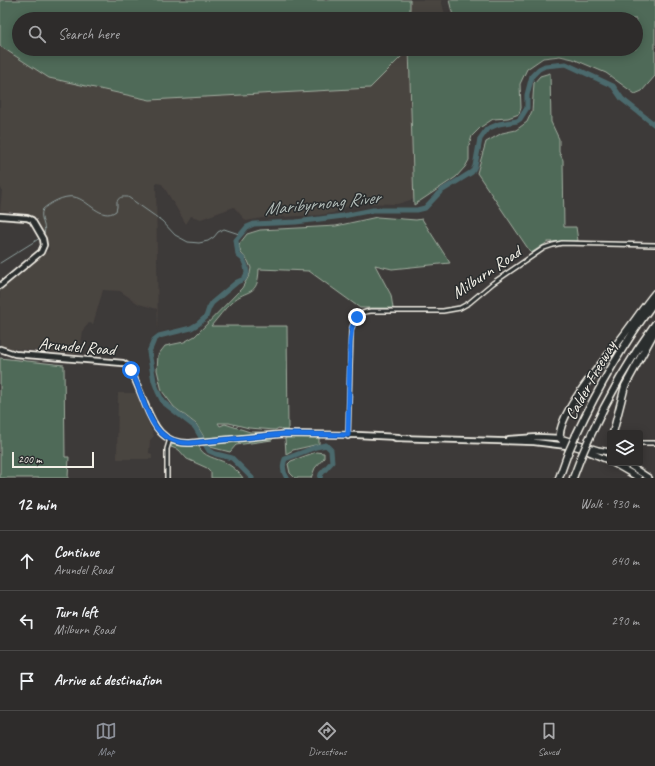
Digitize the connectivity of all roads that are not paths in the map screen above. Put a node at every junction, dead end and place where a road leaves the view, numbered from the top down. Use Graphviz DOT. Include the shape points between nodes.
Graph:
graph roads {
  1 [pos="0,216"];
  2 [pos="655,245"];
  3 [pos="0,286"];
  4 [pos="655,293"];
  5 [pos="655,301"];
  6 [pos="655,324"];
  7 [pos="655,331"];
  8 [pos="0,349"];
  9 [pos="614,430"];
  10 [pos="348,436"];
  11 [pos="560,438"];
  12 [pos="170,439"];
  13 [pos="487,440"];
  14 [pos="643,443"];
  15 [pos="655,443"];
  16 [pos="607,452"];
  17 [pos="594,453"];
  18 [pos="607,460"];
  19 [pos="619,466"];
  20 [pos="631,466"];
  21 [pos="167,478"];
  22 [pos="559,478"];
  23 [pos="572,478"];
  24 [pos="639,478"];
  25 [pos="649,478"];
  1 -- 3 [label="street" via="30,219 34,222 44,245 42,251"];
  2 -- 10 [label="street, Milburn Road" via="553,244 460,308 444,311 362,313 355,320 351,331"];
  4 -- 11 [label="highway" via="578,394 559,432"];
  5 -- 22 [label="highway, Calder Freeway, bridge" via="611,367 576,435"];
  6 -- 23 [label="highway, Calder Freeway, bridge" via="615,387"];
  7 -- 9 [label="highway" via="625,386"];
  8 -- 12 [label="street, Arundel Road" via="11,353 123,363 132,372 154,426"];
  10 -- 12 [label="street, Arundel Road" via="280,435 190,443"];
  10 -- 13 [label="street, Arundel Road"];
  11 -- 13 [label="street, Arundel Road"];
  11 -- 16 [label="main road"];
  11 -- 17 [label="main road" via="564,443"];
  12 -- 21 [label="street" via="167,449"];
  13 -- 17 [label="street, Arundel Road" via="544,442"];
  14 -- 15 [label="street"];
  17 -- 18 [label="main road"];
  19 -- 24 [label="main road"];
  20 -- 25 [label="main road"];
}
